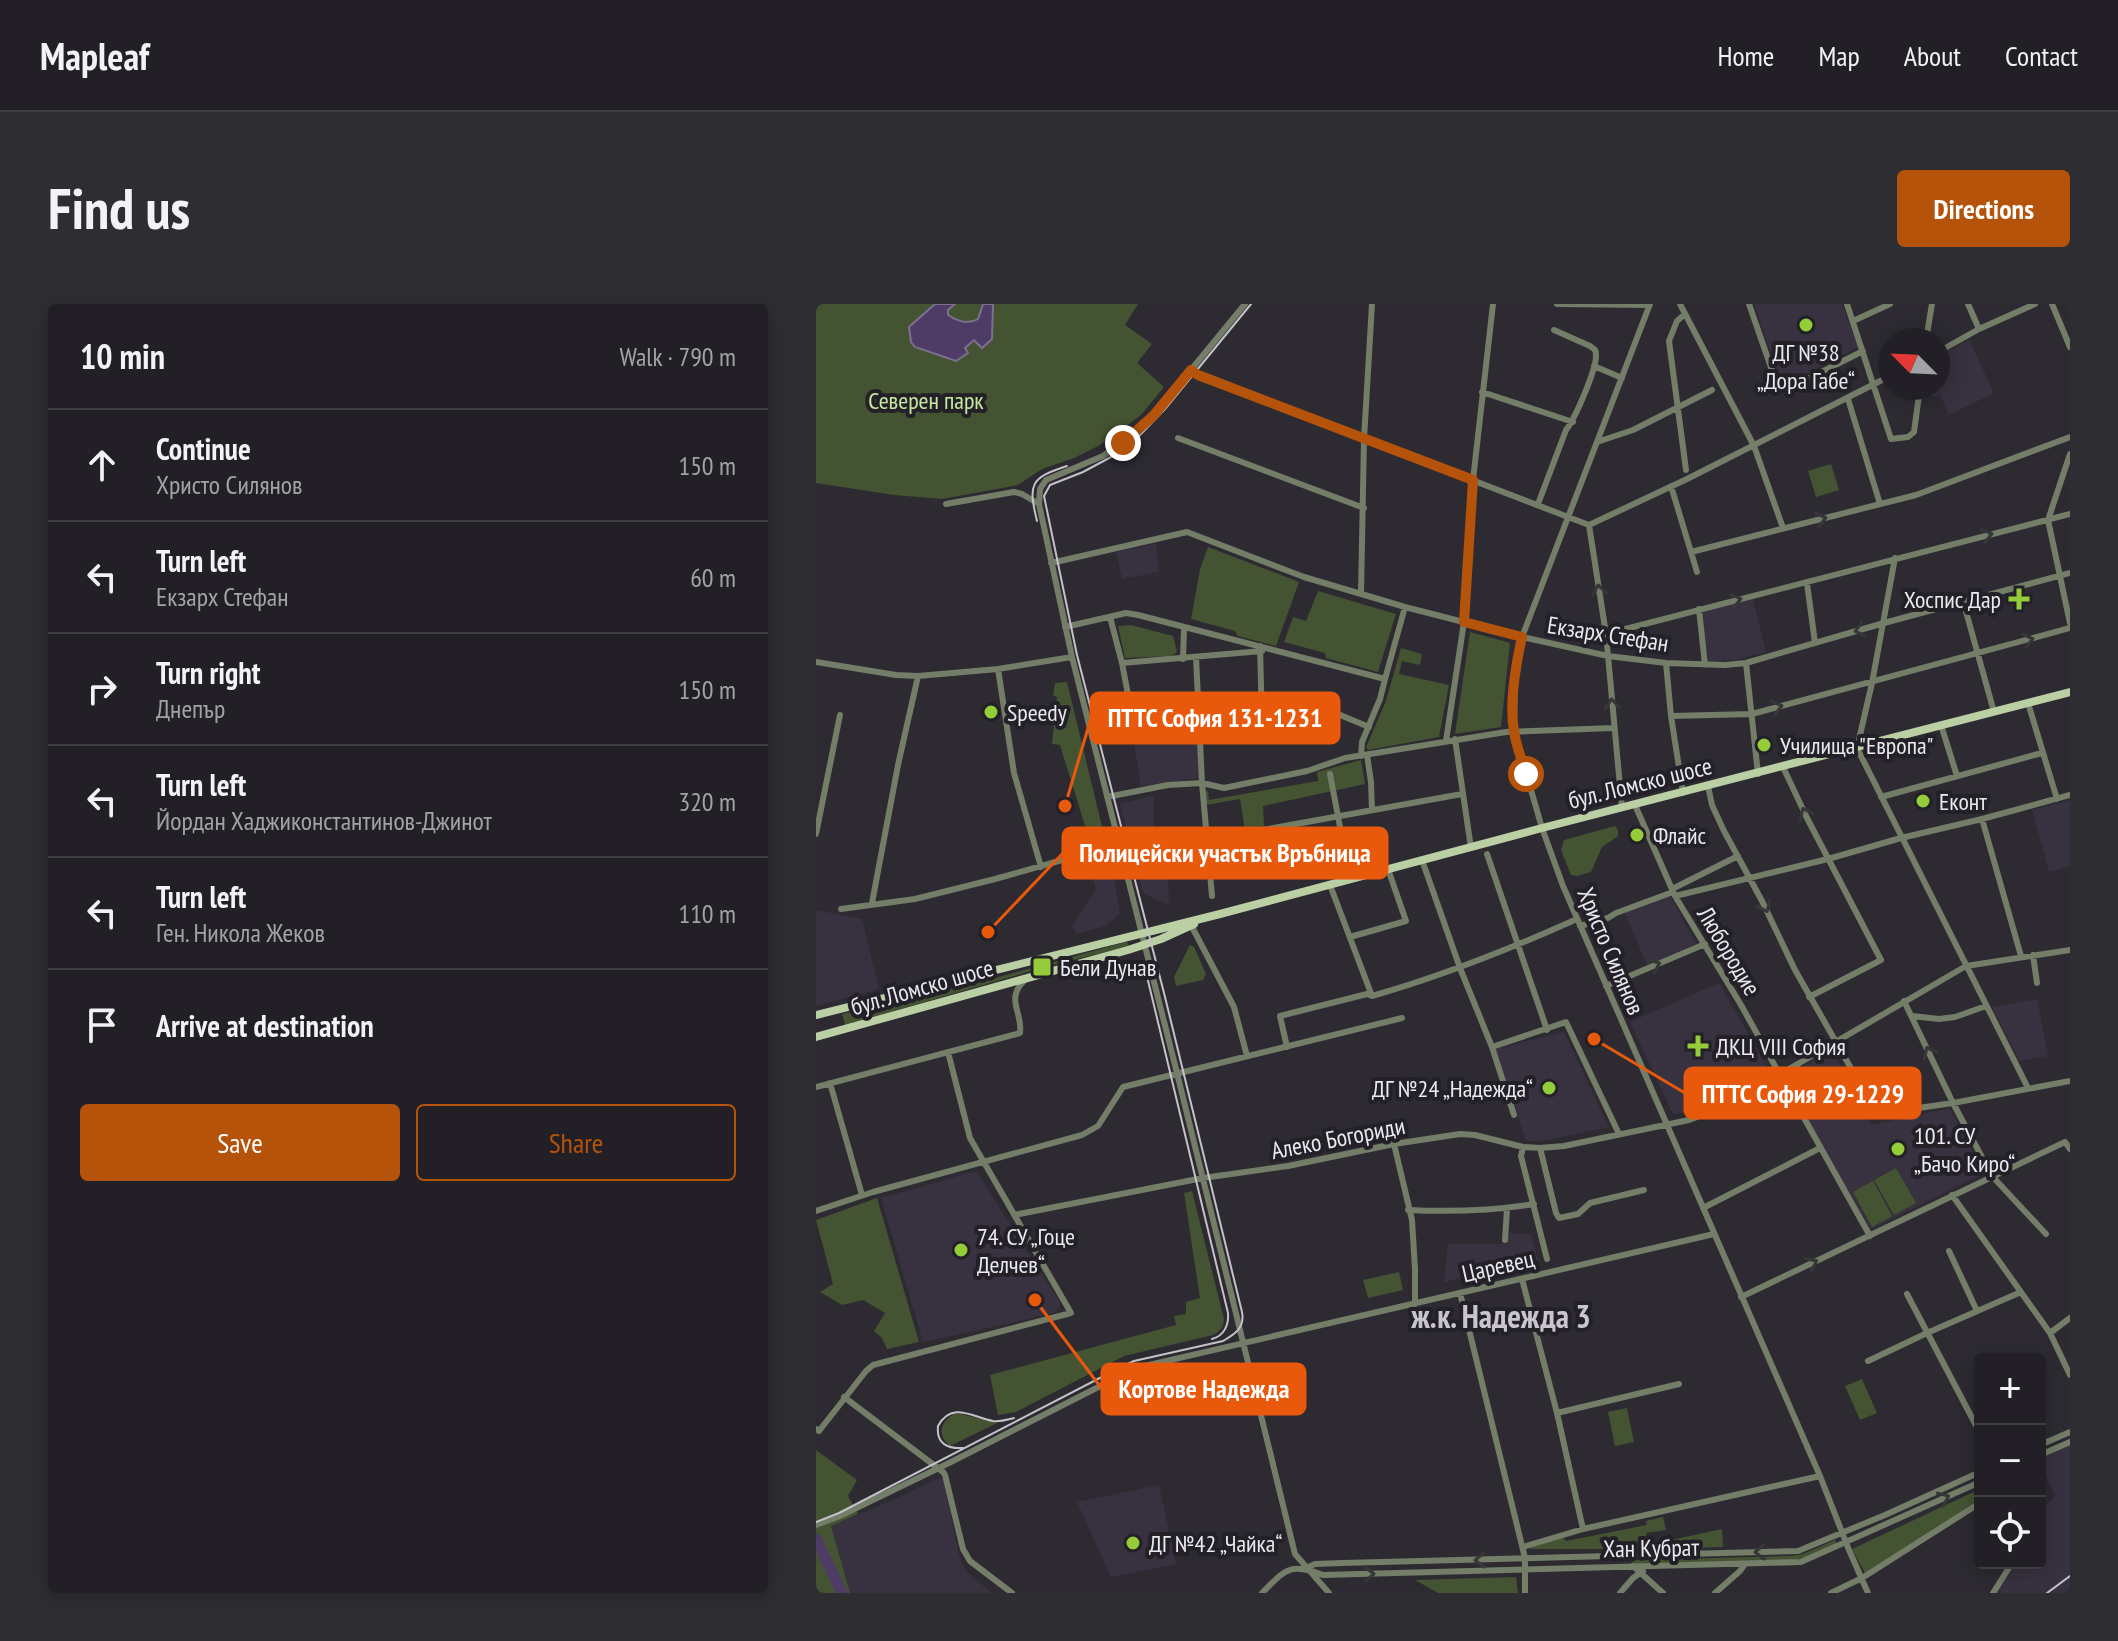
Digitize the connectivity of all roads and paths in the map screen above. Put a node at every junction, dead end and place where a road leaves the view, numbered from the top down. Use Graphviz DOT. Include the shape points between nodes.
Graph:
graph roads {
  1 [pos="1245,304"];
  2 [pos="1372,304"];
  3 [pos="1493,304"];
  4 [pos="1557,304"];
  5 [pos="1680,304"];
  6 [pos="1749,304"];
  7 [pos="1847,304"];
  8 [pos="1890,304"];
  9 [pos="1932,304"];
  10 [pos="1968,304"];
  11 [pos="2035,304"];
  12 [pos="2052,304"];
  13 [pos="1650,305"];
  14 [pos="1685,314"];
  15 [pos="1853,321"];
  16 [pos="1928,328"];
  17 [pos="1979,329"];
  18 [pos="1554,330"];
  19 [pos="1950,345"];
  20 [pos="2070,347"];
  21 [pos="1863,351"];
  22 [pos="1594,366"];
  23 [pos="1191,370"];
  24 [pos="1622,378"];
  25 [pos="1878,382"];
  26 [pos="1873,385"];
  27 [pos="1712,390"];
  28 [pos="1482,392"];
  29 [pos="1848,399"];
  30 [pos="1918,400"];
  31 [pos="1678,406"];
  32 [pos="1573,422"];
  33 [pos="2070,437"];
  34 [pos="1178,438"];
  35 [pos="1364,439"];
  36 [pos="1597,442"];
  37 [pos="1754,446"];
  38 [pos="2070,454"];
  39 [pos="1686,470"];
  40 [pos="1473,480"];
  41 [pos="1671,486"];
  42 [pos="946,504"];
  43 [pos="1039,504"];
  44 [pos="1538,504"];
  45 [pos="1880,504"];
  46 [pos="1364,508"];
  47 [pos="2070,514"];
  48 [pos="1568,516"];
  49 [pos="2048,520"];
  50 [pos="1589,525"];
  51 [pos="1783,528"];
  52 [pos="1691,552"];
  53 [pos="1895,558"];
  54 [pos="1051,563"];
  55 [pos="1697,572"];
  56 [pos="2070,573"];
  57 [pos="2060,575"];
  58 [pos="1807,583"];
  59 [pos="1361,594"];
  60 [pos="1963,601"];
  61 [pos="1405,607"];
  62 [pos="1699,609"];
  63 [pos="1110,617"];
  64 [pos="1464,622"];
  65 [pos="1884,623"];
  66 [pos="2070,626"];
  67 [pos="1065,627"];
  68 [pos="1184,628"];
  69 [pos="1606,634"];
  70 [pos="1522,637"];
  71 [pos="1815,643"];
  72 [pos="1260,649"];
  73 [pos="1977,653"];
  74 [pos="1608,656"];
  75 [pos="1072,657"];
  76 [pos="1196,657"];
  77 [pos="1183,659"];
  78 [pos="816,662"];
  79 [pos="1122,663"];
  80 [pos="1666,663"];
  81 [pos="1746,663"];
  82 [pos="1705,665"];
  83 [pos="998,669"];
  84 [pos="918,676"];
  85 [pos="1385,679"];
  86 [pos="1872,683"];
  87 [pos="2070,692"];
  88 [pos="2028,703"];
  89 [pos="1130,705"];
  90 [pos="1994,712"];
  91 [pos="1752,714"];
  92 [pos="840,715"];
  93 [pos="1671,716"];
  94 [pos="1941,725"];
  95 [pos="1369,727"];
  96 [pos="1614,728"];
  97 [pos="1514,731"];
  98 [pos="1455,739"];
  99 [pos="1446,741"];
  100 [pos="1857,748"];
  101 [pos="2042,753"];
  102 [pos="1364,755"];
  103 [pos="1783,767"];
  104 [pos="1330,774"];
  105 [pos="1758,774"];
  106 [pos="1957,776"];
  107 [pos="1202,783"];
  108 [pos="1708,786"];
  109 [pos="1683,793"];
  110 [pos="1462,794"];
  111 [pos="2070,795"];
  112 [pos="1107,797"];
  113 [pos="1881,797"];
  114 [pos="2057,799"];
  115 [pos="1635,805"];
  116 [pos="1622,808"];
  117 [pos="1372,810"];
  118 [pos="1339,816"];
  119 [pos="1982,819"];
  120 [pos="1542,828"];
  121 [pos="816,834"];
  122 [pos="1901,838"];
  123 [pos="1207,840"];
  124 [pos="1119,844"];
  125 [pos="1471,848"];
  126 [pos="1487,854"];
  127 [pos="1738,856"];
  128 [pos="1828,859"];
  129 [pos="1422,860"];
  130 [pos="1347,864"];
  131 [pos="1041,867"];
  132 [pos="1388,869"];
  133 [pos="1750,879"];
  134 [pos="1330,885"];
  135 [pos="1673,892"];
  136 [pos="1212,896"];
  137 [pos="872,903"];
  138 [pos="841,909"];
  139 [pos="1220,914"];
  140 [pos="1579,923"];
  141 [pos="1191,925"];
  142 [pos="1142,933"];
  143 [pos="1350,937"];
  144 [pos="1705,944"];
  145 [pos="1145,945"];
  146 [pos="1517,946"];
  147 [pos="2070,950"];
  148 [pos="2033,955"];
  149 [pos="2021,956"];
  150 [pos="1966,966"];
  151 [pos="1460,968"];
  152 [pos="1027,978"];
  153 [pos="2037,983"];
  154 [pos="1606,986"];
  155 [pos="1372,996"];
  156 [pos="1809,997"];
  157 [pos="1904,1001"];
  158 [pos="1986,1006"];
  159 [pos="816,1015"];
  160 [pos="1912,1016"];
  161 [pos="1402,1018"];
  162 [pos="1547,1030"];
  163 [pos="816,1037"];
  164 [pos="1835,1042"];
  165 [pos="1287,1047"];
  166 [pos="1492,1047"];
  167 [pos="948,1052"];
  168 [pos="1247,1056"];
  169 [pos="1177,1073"];
  170 [pos="1779,1075"];
  171 [pos="2070,1081"];
  172 [pos="830,1083"];
  173 [pos="816,1087"];
  174 [pos="2028,1088"];
  175 [pos="1953,1103"];
  176 [pos="1514,1115"];
  177 [pos="1667,1125"];
  178 [pos="1619,1134"];
  179 [pos="1394,1144"];
  180 [pos="1540,1148"];
  181 [pos="1820,1148"];
  182 [pos="2070,1149"];
  183 [pos="1522,1152"];
  184 [pos="983,1161"];
  185 [pos="1992,1176"];
  186 [pos="1203,1178"];
  187 [pos="1644,1190"];
  188 [pos="862,1195"];
  189 [pos="1952,1195"];
  190 [pos="1534,1204"];
  191 [pos="1703,1208"];
  192 [pos="1507,1209"];
  193 [pos="1408,1210"];
  194 [pos="816,1211"];
  195 [pos="1014,1215"];
  196 [pos="1714,1234"];
  197 [pos="2046,1234"];
  198 [pos="1870,1236"];
  199 [pos="1505,1240"];
  200 [pos="1949,1251"];
  201 [pos="1547,1259"];
  202 [pos="1522,1279"];
  203 [pos="2021,1292"];
  204 [pos="1460,1293"];
  205 [pos="1907,1294"];
  206 [pos="1741,1297"];
  207 [pos="1415,1304"];
  208 [pos="1977,1311"];
  209 [pos="2070,1318"];
  210 [pos="1927,1333"];
  211 [pos="2050,1333"];
  212 [pos="1243,1344"];
  213 [pos="1868,1361"];
  214 [pos="2070,1375"];
  215 [pos="1679,1384"];
  216 [pos="844,1397"];
  217 [pos="1557,1413"];
  218 [pos="1976,1425"];
  219 [pos="818,1430"];
  220 [pos="2070,1432"];
  221 [pos="2046,1442"];
  222 [pos="2070,1442"];
  223 [pos="2046,1452"];
  224 [pos="938,1468"];
  225 [pos="1974,1475"];
  226 [pos="1820,1476"];
  227 [pos="1974,1485"];
  228 [pos="1974,1507"];
  229 [pos="816,1525"];
  230 [pos="1583,1529"];
  231 [pos="1843,1532"];
  232 [pos="1846,1542"];
  233 [pos="1523,1547"];
  234 [pos="1633,1555"];
  235 [pos="1525,1558"];
  236 [pos="1745,1564"];
  237 [pos="1633,1566"];
  238 [pos="1649,1567"];
  239 [pos="1306,1568"];
  240 [pos="1526,1569"];
  241 [pos="2008,1569"];
  242 [pos="1642,1572"];
  243 [pos="1862,1578"];
  244 [pos="1012,1593"];
  245 [pos="1262,1593"];
  246 [pos="1329,1593"];
  247 [pos="1525,1593"];
  248 [pos="1620,1593"];
  249 [pos="1663,1593"];
  250 [pos="1715,1593"];
  251 [pos="1831,1593"];
  252 [pos="1868,1593"];
  253 [pos="1993,1593"];
  1 -- 23 [label="street"];
  2 -- 35 [label="street"];
  3 -- 28 [label="street"];
  4 -- 13 [label="street"];
  5 -- 14 [label="street"];
  6 -- 21 [label="street" via="1781,387 1792,387"];
  7 -- 15 [label="street"];
  8 -- 15 [label="street"];
  9 -- 16 [label="street"];
  10 -- 17 [label="street"];
  11 -- 17 [label="street"];
  12 -- 20 [label="street"];
  13 -- 24 [label="street, Христо Силянов"];
  14 -- 31 [label="street" via="1669,341"];
  14 -- 37 [label="street"];
  15 -- 21 [label="street"];
  17 -- 19 [label="street"];
  18 -- 22 [label="street" via="1594,349"];
  21 -- 26 [label="street"];
  22 -- 24 [label="street"];
  22 -- 32 [label="street"];
  23 -- 35 [label="street"];
  23 -- 43 [label="street" via="1123,443 1046,480"];
  24 -- 36 [label="street, Христо Силянов"];
  25 -- 26 [label="street"];
  26 -- 29 [label="street"];
  26 -- 30 [label="street" via="1892,439 1914,432"];
  27 -- 31 [label="street"];
  28 -- 32 [label="street"];
  28 -- 40 [label="street"];
  29 -- 37 [label="street"];
  29 -- 45 [label="street"];
  31 -- 36 [label="street"];
  31 -- 39 [label="street"];
  32 -- 44 [label="street"];
  33 -- 45 [label="street"];
  34 -- 46 [label="street"];
  35 -- 40 [label="street"];
  35 -- 46 [label="street"];
  36 -- 48 [label="street, Христо Силянов"];
  37 -- 41 [label="street"];
  37 -- 51 [label="street"];
  38 -- 49 [label="street"];
  40 -- 44 [label="street"];
  40 -- 64 [label="street"];
  41 -- 50 [label="street"];
  41 -- 52 [label="street"];
  42 -- 43 [label="street" via="1014,492"];
  43 -- 54 [label="street"];
  44 -- 48 [label="street"];
  51 -- 45 [label="street, one-way"];
  46 -- 59 [label="street"];
  47 -- 49 [label="street"];
  48 -- 50 [label="street"];
  48 -- 70 [label="street, Христо Силянов"];
  53 -- 49 [label="street, one-way"];
  49 -- 57 [label="street"];
  69 -- 50 [label="street, one-way"];
  51 -- 52 [label="street"];
  52 -- 55 [label="street"];
  53 -- 58 [label="street"];
  53 -- 65 [label="street"];
  54 -- 59 [label="street, Екзарх Стефан" via="1187,532"];
  54 -- 67 [label="street"];
  56 -- 57 [label="street, Екзарх Стефан"];
  57 -- 60 [label="street, Екзарх Стефан"];
  57 -- 66 [label="street"];
  62 -- 58 [label="street, one-way"];
  58 -- 71 [label="street"];
  59 -- 61 [label="street, Екзарх Стефан"];
  60 -- 65 [label="street, Екзарх Стефан"];
  60 -- 73 [label="street"];
  61 -- 64 [label="street, Екзарх Стефан"];
  61 -- 85 [label="street"];
  62 -- 69 [label="street"];
  62 -- 82 [label="street"];
  63 -- 67 [label="street"];
  63 -- 68 [label="street" via="1126,613"];
  63 -- 79 [label="street"];
  64 -- 70 [label="street, Екзарх Стефан"];
  64 -- 99 [label="street"];
  65 -- 71 [label="street, Екзарх Стефан, one-way"];
  65 -- 86 [label="street"];
  73 -- 66 [label="street, one-way"];
  67 -- 75 [label="street"];
  68 -- 72 [label="street"];
  68 -- 77 [label="street"];
  69 -- 74 [label="street"];
  70 -- 74 [label="street, Екзарх Стефан"];
  70 -- 97 [label="street, Христо Силянов"];
  71 -- 81 [label="street, Екзарх Стефан"];
  72 -- 76 [label="street"];
  72 -- 85 [label="street"];
  72 -- 95 [label="street" via="1261,721 1266,725 1333,712"];
  73 -- 86 [label="street"];
  73 -- 90 [label="street"];
  74 -- 80 [label="street, Екзарх Стефан"];
  96 -- 74 [label="street, one-way"];
  75 -- 83 [label="street"];
  75 -- 112 [label="street"];
  76 -- 77 [label="street"];
  76 -- 107 [label="street"];
  77 -- 79 [label="street"];
  78 -- 84 [label="street"];
  79 -- 89 [label="street"];
  80 -- 82 [label="street, Екзарх Стефан"];
  80 -- 93 [label="street"];
  81 -- 82 [label="street, Екзарх Стефан"];
  81 -- 91 [label="street"];
  83 -- 84 [label="street"];
  83 -- 131 [label="street" via="1014,773"];
  84 -- 137 [label="street"];
  85 -- 95 [label="street"];
  91 -- 86 [label="street, one-way"];
  86 -- 100 [label="street"];
  87 -- 88 [label="main road, бул. Ломско шосе"];
  88 -- 90 [label="main road, бул. Ломско шосе"];
  88 -- 101 [label="street"];
  90 -- 94 [label="main road, бул. Ломско шосе"];
  91 -- 93 [label="street"];
  91 -- 105 [label="street"];
  92 -- 121 [label="street"];
  93 -- 109 [label="street"];
  94 -- 100 [label="main road, бул. Ломско шосе"];
  94 -- 106 [label="street"];
  95 -- 102 [label="street" via="1360,749"];
  96 -- 97 [label="street"];
  96 -- 116 [label="street"];
  97 -- 98 [label="street"];
  97 -- 120 [label="street, Христо Силянов"];
  98 -- 99 [label="street"];
  98 -- 110 [label="street"];
  99 -- 102 [label="street"];
  100 -- 103 [label="main road, бул. Ломско шосе"];
  100 -- 113 [label="street"];
  101 -- 106 [label="street"];
  101 -- 114 [label="street"];
  102 -- 107 [label="street" via="1224,788"];
  102 -- 117 [label="street"];
  103 -- 105 [label="main road, бул. Ломско шосе"];
  128 -- 103 [label="street, one-way"];
  104 -- 118 [label="street"];
  105 -- 108 [label="main road, бул. Ломско шосе"];
  106 -- 113 [label="street"];
  107 -- 112 [label="street"];
  107 -- 123 [label="street"];
  108 -- 109 [label="main road, бул. Ломско шосе"];
  108 -- 127 [label="street"];
  109 -- 115 [label="main road, бул. Ломско шосе"];
  110 -- 117 [label="street"];
  110 -- 125 [label="street"];
  111 -- 114 [label="street"];
  112 -- 124 [label="street"];
  113 -- 122 [label="street"];
  114 -- 119 [label="street"];
  115 -- 116 [label="main road, бул. Ломско шосе"];
  115 -- 135 [label="street, Любородие"];
  116 -- 120 [label="main road, бул. Ломско шосе"];
  117 -- 118 [label="street"];
  118 -- 123 [label="street"];
  118 -- 130 [label="street"];
  119 -- 122 [label="street"];
  119 -- 149 [label="street"];
  120 -- 125 [label="main road, бул. Ломско шосе"];
  120 -- 140 [label="street, Христо Силянов"];
  122 -- 128 [label="street"];
  122 -- 150 [label="street"];
  123 -- 136 [label="street"];
  124 -- 131 [label="street"];
  124 -- 142 [label="street"];
  125 -- 129 [label="main road, бул. Ломско шосе"];
  126 -- 146 [label="street"];
  127 -- 133 [label="street"];
  127 -- 135 [label="street"];
  128 -- 133 [label="street"];
  128 -- 156 [label="street" via="1881,960"];
  129 -- 132 [label="main road, бул. Ломско шосе"];
  129 -- 151 [label="street"];
  131 -- 137 [label="street" via="915,899"];
  132 -- 134 [label="main road, бул. Ломско шосе"];
  132 -- 143 [label="street" via="1406,921"];
  133 -- 135 [label="street"];
  133 -- 156 [label="street, one-way"];
  134 -- 139 [label="main road, бул. Ломско шосе"];
  134 -- 143 [label="street"];
  135 -- 140 [label="street" via="1608,918"];
  135 -- 144 [label="street, Любородие"];
  137 -- 138 [label="street"];
  139 -- 141 [label="main road, бул. Ломско шосе"];
  139 -- 142 [label="main road, бул. Ломско шосе"];
  140 -- 146 [label="street"];
  140 -- 154 [label="street, Христо Силянов"];
  141 -- 145 [label="main road, бул. Ломско шосе"];
  141 -- 168 [label="street" via="1234,1007"];
  142 -- 145 [label="street"];
  142 -- 159 [label="main road, бул. Ломско шосе"];
  143 -- 155 [label="street"];
  154 -- 144 [label="street, one-way"];
  144 -- 170 [label="street, Любородие"];
  145 -- 152 [label="main road, бул. Ломско шосе"];
  145 -- 169 [label="street"];
  146 -- 151 [label="street"];
  146 -- 162 [label="street"];
  147 -- 148 [label="street, Алеко Богориди"];
  148 -- 149 [label="street, Алеко Богориди"];
  148 -- 153 [label="street"];
  149 -- 150 [label="street, Алеко Богориди"];
  150 -- 157 [label="street, Алеко Богориди"];
  150 -- 158 [label="street"];
  151 -- 155 [label="street"];
  151 -- 166 [label="street"];
  152 -- 163 [label="main road, бул. Ломско шосе"];
  152 -- 167 [label="street" via="1014,996 1020,1033"];
  154 -- 177 [label="street, Христо Силянов"];
  155 -- 165 [label="street" via="1280,1016"];
  156 -- 164 [label="street"];
  157 -- 160 [label="street"];
  157 -- 164 [label="street, Алеко Богориди"];
  158 -- 160 [label="street" via="1955,1017"];
  158 -- 174 [label="street"];
  175 -- 160 [label="street, one-way"];
  161 -- 165 [label="street"];
  162 -- 166 [label="street"];
  162 -- 178 [label="street" via="1566,1022"];
  164 -- 170 [label="street, Алеко Богориди"];
  164 -- 175 [label="street" via="1877,1114"];
  165 -- 168 [label="street"];
  166 -- 176 [label="street"];
  167 -- 172 [label="street"];
  167 -- 184 [label="street" via="966,1127"];
  168 -- 169 [label="street"];
  169 -- 184 [label="street" via="1123,1087 1098,1126 1082,1135"];
  169 -- 186 [label="street"];
  170 -- 177 [label="street, Алеко Богориди" via="1703,1116"];
  170 -- 181 [label="street, Любородие"];
  171 -- 174 [label="street"];
  172 -- 173 [label="street"];
  172 -- 188 [label="street"];
  174 -- 175 [label="street"];
  175 -- 185 [label="street"];
  177 -- 178 [label="street, Алеко Богориди"];
  177 -- 191 [label="street, Христо Силянов"];
  178 -- 180 [label="street, Алеко Богориди"];
  179 -- 183 [label="street, Алеко Богориди" via="1468,1134"];
  179 -- 186 [label="street, Алеко Богориди"];
  179 -- 193 [label="street"];
  180 -- 183 [label="street, Алеко Богориди"];
  180 -- 187 [label="street" via="1559,1218 1578,1214 1590,1203"];
  181 -- 191 [label="street"];
  181 -- 198 [label="street, Любородие"];
  182 -- 185 [label="street" via="2065,1142"];
  183 -- 190 [label="street"];
  184 -- 188 [label="street"];
  184 -- 195 [label="street"];
  185 -- 189 [label="street"];
  185 -- 197 [label="street"];
  186 -- 195 [label="street, Алеко Богориди"];
  186 -- 212 [label="street"];
  188 -- 194 [label="street"];
  189 -- 198 [label="street"];
  189 -- 203 [label="street"];
  190 -- 192 [label="street"];
  190 -- 201 [label="street"];
  191 -- 196 [label="street, Христо Силянов"];
  192 -- 193 [label="street"];
  192 -- 199 [label="street"];
  193 -- 207 [label="street"];
  195 -- 216 [label="street" via="1071,1313 883,1361 866,1371"];
  196 -- 202 [label="street, Царевец"];
  196 -- 206 [label="street, Христо Силянов"];
  206 -- 198 [label="street, one-way"];
  200 -- 208 [label="street"];
  202 -- 204 [label="street, Царевец"];
  202 -- 217 [label="street"];
  203 -- 208 [label="street"];
  203 -- 211 [label="street"];
  204 -- 207 [label="street, Царевец"];
  204 -- 233 [label="street"];
  205 -- 210 [label="street"];
  206 -- 226 [label="street, Христо Силянов"];
  207 -- 212 [label="street, Царевец"];
  208 -- 210 [label="street"];
  209 -- 211 [label="street"];
  210 -- 213 [label="street"];
  210 -- 218 [label="street"];
  211 -- 214 [label="street"];
  212 -- 224 [label="street, Царевец" via="1136,1368"];
  212 -- 239 [label="street" via="1295,1554"];
  215 -- 217 [label="street"];
  216 -- 219 [label="street"];
  216 -- 224 [label="street"];
  217 -- 230 [label="street"];
  220 -- 221 [label="street"];
  222 -- 223 [label="street"];
  224 -- 229 [label="street, Царевец"];
  224 -- 244 [label="street" via="945,1475 970,1561"];
  225 -- 231 [label="street, Хан Кубрат"];
  226 -- 230 [label="street"];
  226 -- 231 [label="street, Христо Силянов"];
  232 -- 227 [label="street, Хан Кубрат, one-way"];
  228 -- 243 [label="street"];
  230 -- 233 [label="street"];
  231 -- 232 [label="street, Христо Силянов"];
  231 -- 234 [label="street, Хан Кубрат, one-way" via="1798,1551"];
  232 -- 236 [label="street, Хан Кубрат" via="1801,1562"];
  232 -- 243 [label="street, Христо Силянов"];
  233 -- 235 [label="street"];
  234 -- 235 [label="street, Хан Кубрат"];
  234 -- 237 [label="street"];
  235 -- 239 [label="street, Хан Кубрат, one-way"];
  235 -- 240 [label="street"];
  236 -- 238 [label="street, Хан Кубрат"];
  236 -- 250 [label="street"];
  237 -- 238 [label="street, Хан Кубрат"];
  237 -- 240 [label="street, Хан Кубрат"];
  237 -- 242 [label="street"];
  238 -- 242 [label="street"];
  239 -- 240 [label="street, Хан Кубрат, one-way" via="1323,1575"];
  239 -- 245 [label="street, Хан Кубрат" via="1288,1570"];
  239 -- 246 [label="street"];
  240 -- 247 [label="street"];
  241 -- 253 [label="street"];
  242 -- 248 [label="street"];
  242 -- 249 [label="street"];
  243 -- 251 [label="street"];
  243 -- 252 [label="street, Христо Силянов"];
}
